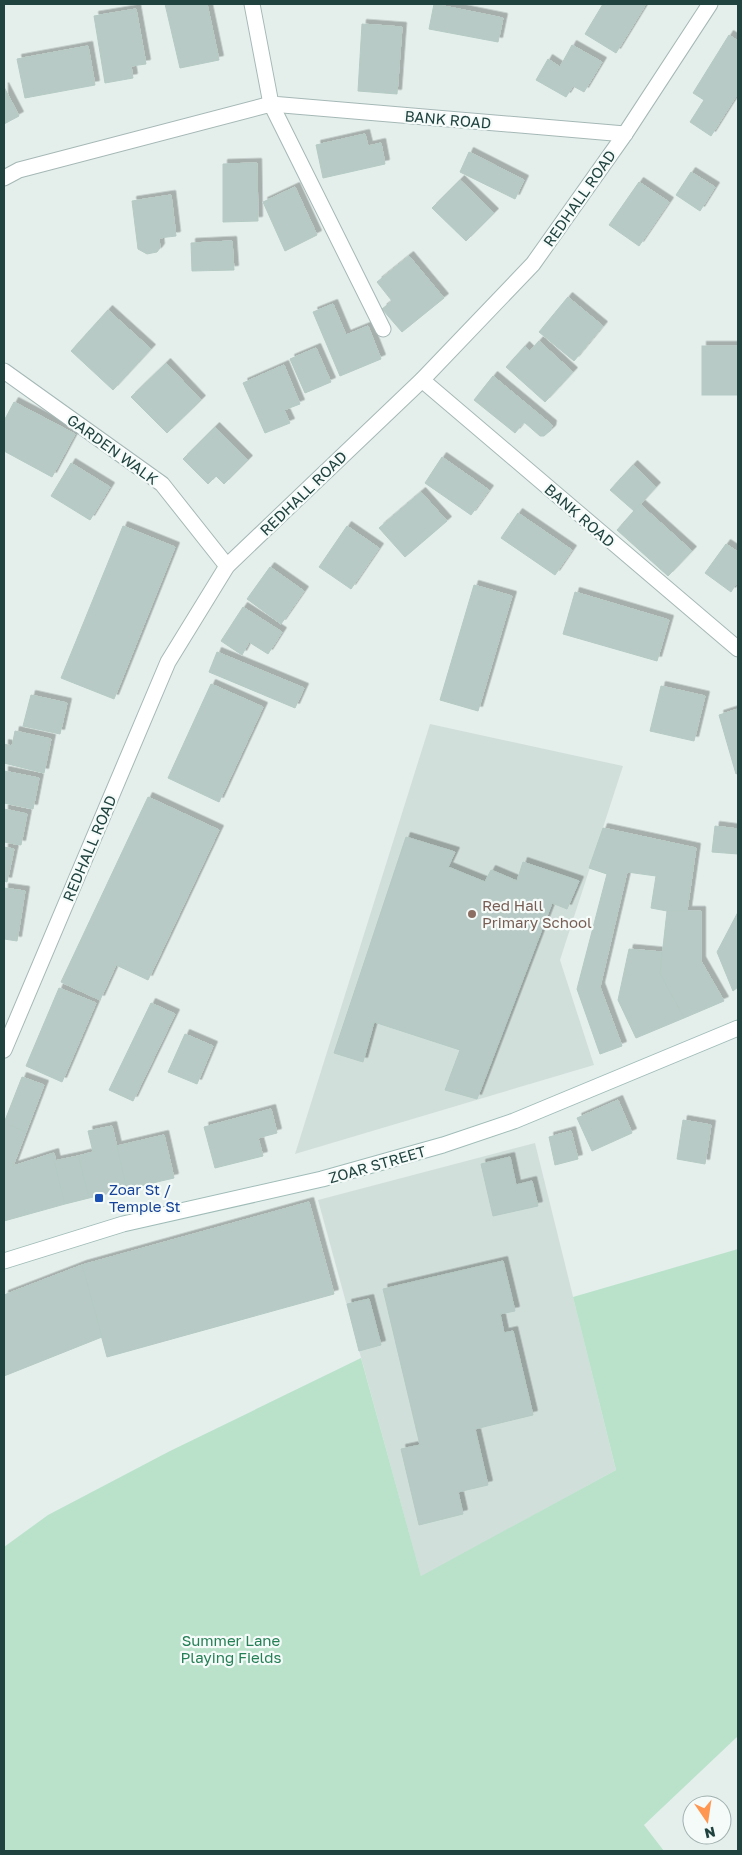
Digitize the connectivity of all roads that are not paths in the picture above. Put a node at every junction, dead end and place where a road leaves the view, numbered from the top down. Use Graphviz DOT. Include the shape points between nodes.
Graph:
graph roads {
  1 [pos="252,4"];
  2 [pos="710,4"];
  3 [pos="271,104"];
  4 [pos="625,134"];
  5 [pos="4,178"];
  6 [pos="383,329"];
  7 [pos="4,371"];
  8 [pos="422,380"];
  9 [pos="227,566"];
  10 [pos="738,649"];
  11 [pos="738,1028"];
  12 [pos="5,1043"];
  13 [pos="4,1261"];
  1 -- 3 [label="street"];
  2 -- 4 [label="street, REDHALL ROAD"];
  3 -- 4 [label="street, BANK ROAD"];
  3 -- 5 [label="street" via="19,170"];
  3 -- 6 [label="street"];
  4 -- 8 [label="street, REDHALL ROAD" via="533,264"];
  7 -- 9 [label="street, GARDEN WALK" via="162,484"];
  8 -- 9 [label="street, REDHALL ROAD"];
  8 -- 10 [label="street, BANK ROAD"];
  9 -- 12 [label="street, REDHALL ROAD" via="168,662"];
  11 -- 13 [label="street, ZOAR STREET" via="514,1122 443,1145 322,1179 123,1224"];
}
